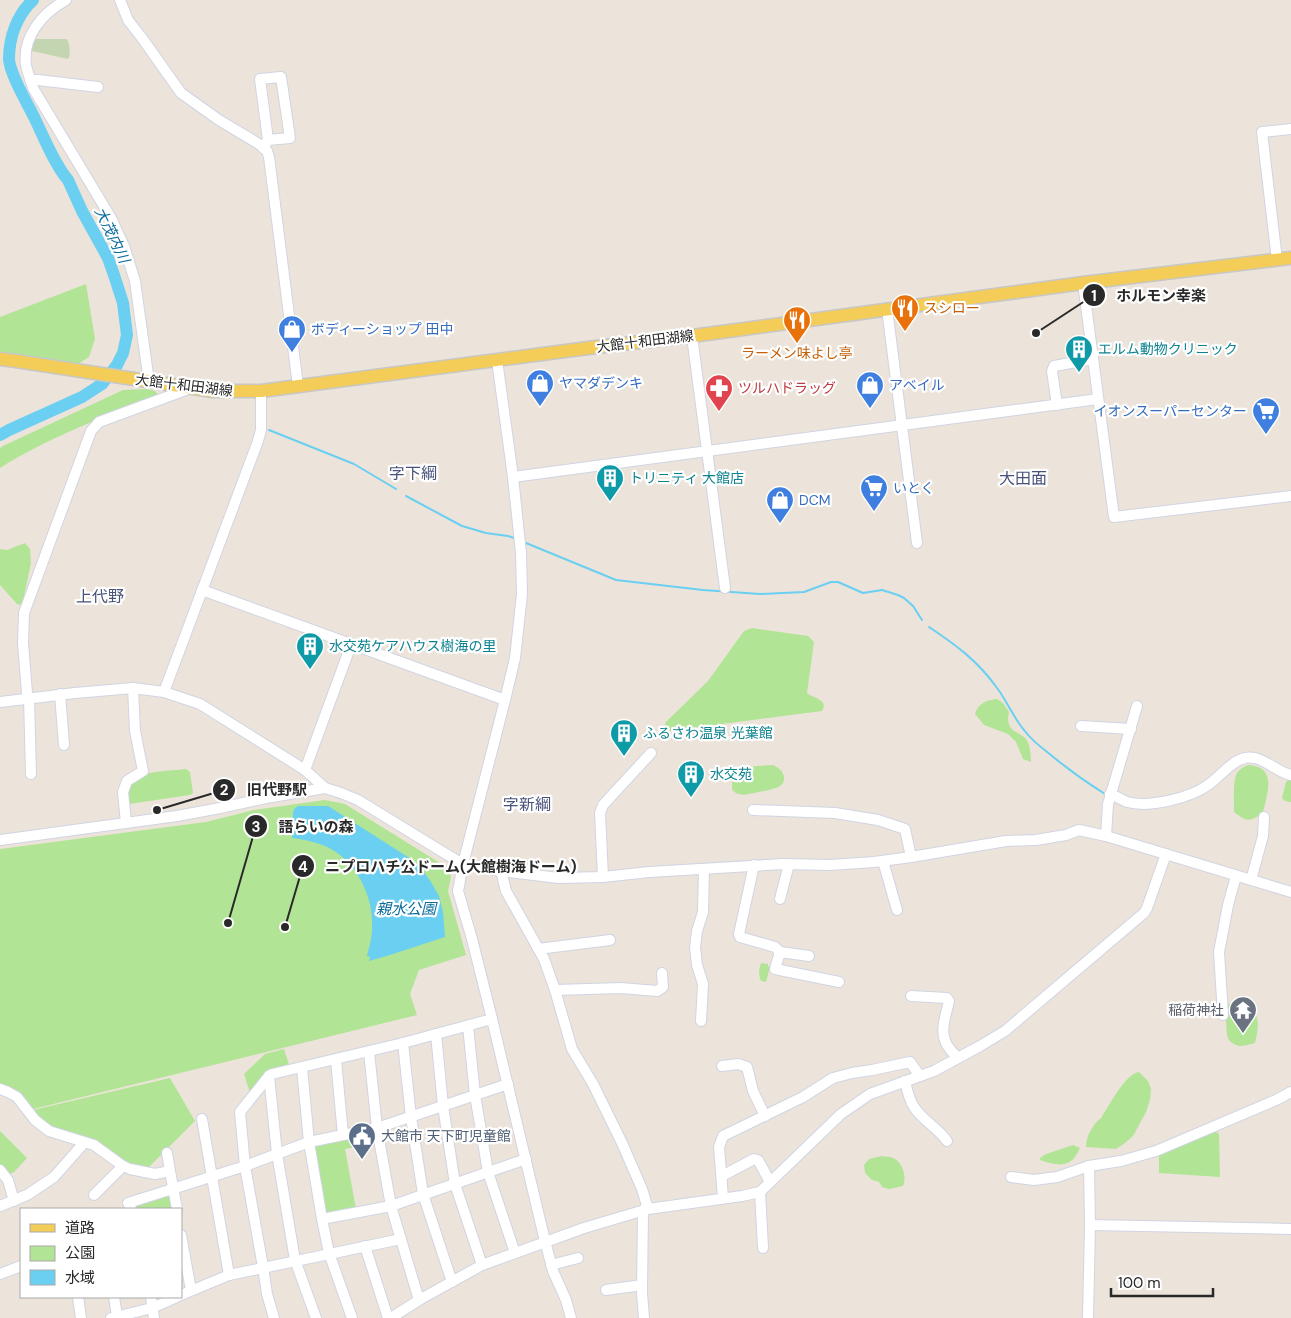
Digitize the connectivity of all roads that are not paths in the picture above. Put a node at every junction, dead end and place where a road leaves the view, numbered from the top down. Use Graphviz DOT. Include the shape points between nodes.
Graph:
graph roads {
  1 [pos="66,0"];
  2 [pos="120,0"];
  3 [pos="30,80"];
  4 [pos="98,87"];
  5 [pos="1291,129"];
  6 [pos="266,144"];
  7 [pos="1291,258"];
  8 [pos="1277,260"];
  9 [pos="1083,283"];
  10 [pos="887,309"];
  11 [pos="692,336"];
  12 [pos="0,359"];
  13 [pos="1093,359"];
  14 [pos="497,360"];
  15 [pos="149,382"];
  16 [pos="298,386"];
  17 [pos="191,388"];
  18 [pos="261,391"];
  19 [pos="1098,399"];
  20 [pos="1057,405"];
  21 [pos="902,425"];
  22 [pos="707,450"];
  23 [pos="513,477"];
  24 [pos="1291,496"];
  25 [pos="917,543"];
  26 [pos="725,588"];
  27 [pos="202,590"];
  28 [pos="352,645"];
  29 [pos="133,688"];
  30 [pos="164,692"];
  31 [pos="60,694"];
  32 [pos="29,698"];
  33 [pos="506,700"];
  34 [pos="0,702"];
  35 [pos="1137,706"];
  36 [pos="1081,726"];
  37 [pos="1131,729"];
  38 [pos="64,745"];
  39 [pos="651,753"];
  40 [pos="305,770"];
  41 [pos="31,774"];
  42 [pos="1291,775"];
  43 [pos="325,788"];
  44 [pos="1110,794"];
  45 [pos="752,810"];
  46 [pos="1264,816"];
  47 [pos="126,823"];
  48 [pos="1106,836"];
  49 [pos="0,840"];
  50 [pos="1166,854"];
  51 [pos="911,857"];
  52 [pos="883,861"];
  53 [pos="463,864"];
  54 [pos="789,864"];
  55 [pos="754,866"];
  56 [pos="704,870"];
  57 [pos="500,871"];
  58 [pos="1236,876"];
  59 [pos="603,878"];
  60 [pos="1251,880"];
  61 [pos="1291,892"];
  62 [pos="780,899"];
  63 [pos="897,910"];
  64 [pos="610,940"];
  65 [pos="538,949"];
  66 [pos="780,952"];
  67 [pos="809,956"];
  68 [pos="662,973"];
  69 [pos="839,982"];
  70 [pos="555,990"];
  71 [pos="911,996"];
  72 [pos="1223,1015"];
  73 [pos="492,1019"];
  74 [pos="701,1021"];
  75 [pos="468,1026"];
  76 [pos="436,1034"];
  77 [pos="403,1043"];
  78 [pos="369,1052"];
  79 [pos="958,1058"];
  80 [pos="336,1060"];
  81 [pos="722,1066"];
  82 [pos="302,1068"];
  83 [pos="269,1076"];
  84 [pos="920,1076"];
  85 [pos="904,1082"];
  86 [pos="508,1084"];
  87 [pos="0,1089"];
  88 [pos="1291,1092"];
  89 [pos="475,1095"];
  90 [pos="443,1106"];
  91 [pos="765,1116"];
  92 [pos="411,1117"];
  93 [pos="202,1119"];
  94 [pos="378,1128"];
  95 [pos="343,1135"];
  96 [pos="309,1142"];
  97 [pos="947,1142"];
  98 [pos="84,1143"];
  99 [pos="167,1153"];
  100 [pos="277,1154"];
  101 [pos="526,1159"];
  102 [pos="122,1166"];
  103 [pos="245,1166"];
  104 [pos="1089,1166"];
  105 [pos="0,1170"];
  106 [pos="170,1171"];
  107 [pos="488,1172"];
  108 [pos="212,1176"];
  109 [pos="722,1176"];
  110 [pos="1011,1177"];
  111 [pos="770,1182"];
  112 [pos="455,1184"];
  113 [pos="173,1188"];
  114 [pos="760,1192"];
  115 [pos="424,1194"];
  116 [pos="94,1195"];
  117 [pos="723,1198"];
  118 [pos="14,1201"];
  119 [pos="0,1206"];
  120 [pos="391,1206"];
  121 [pos="130,1208"];
  122 [pos="177,1208"];
  123 [pos="645,1210"];
  124 [pos="322,1219"];
  125 [pos="1090,1225"];
  126 [pos="1291,1229"];
  127 [pos="401,1239"];
  128 [pos="545,1241"];
  129 [pos="365,1246"];
  130 [pos="182,1247"];
  131 [pos="763,1248"];
  132 [pos="515,1253"];
  133 [pos="329,1254"];
  134 [pos="578,1258"];
  135 [pos="295,1260"];
  136 [pos="482,1265"];
  137 [pos="551,1265"];
  138 [pos="20,1266"];
  139 [pos="263,1267"];
  140 [pos="0,1274"];
  141 [pos="228,1275"];
  142 [pos="452,1282"];
  143 [pos="642,1285"];
  144 [pos="606,1290"];
  145 [pos="186,1293"];
  146 [pos="78,1298"];
  147 [pos="114,1298"];
  148 [pos="151,1298"];
  149 [pos="176,1298"];
  150 [pos="420,1300"];
  151 [pos="153,1313"];
  152 [pos="114,1317"];
  153 [pos="81,1318"];
  154 [pos="274,1318"];
  155 [pos="316,1318"];
  156 [pos="352,1318"];
  157 [pos="390,1318"];
  158 [pos="571,1318"];
  159 [pos="644,1318"];
  160 [pos="1088,1318"];
  1 -- 3 [label="street" via="53,7 31,33 26,64"];
  2 -- 6 [label="street" via="128,20 181,93"];
  3 -- 4 [label="street"];
  3 -- 15 [label="street" via="124,246 135,281"];
  5 -- 8 [label="street" via="1262,132"];
  6 -- 6 [label="street" via="260,79 281,77 290,138"];
  6 -- 16 [label="street"];
  7 -- 8 [label="main road, 大館十和田湖線"];
  8 -- 9 [label="main road, 大館十和田湖線"];
  9 -- 10 [label="main road, 大館十和田湖線"];
  9 -- 13 [label="street"];
  10 -- 11 [label="main road, 大館十和田湖線"];
  10 -- 21 [label="street"];
  11 -- 14 [label="main road, 大館十和田湖線"];
  11 -- 22 [label="street"];
  12 -- 15 [label="main road, 大館十和田湖線"];
  13 -- 19 [label="street"];
  13 -- 20 [label="street" via="1054,366"];
  14 -- 16 [label="main road, 大館十和田湖線"];
  14 -- 23 [label="street"];
  15 -- 17 [label="main road, 大館十和田湖線"];
  16 -- 18 [label="main road, 大館十和田湖線"];
  17 -- 18 [label="main road, 大館十和田湖線"];
  17 -- 32 [label="street" via="99,422 92,431 24,613 23,643"];
  18 -- 27 [label="street" via="258,441"];
  19 -- 20 [label="street"];
  19 -- 24 [label="street" via="1114,517"];
  20 -- 21 [label="street"];
  21 -- 22 [label="street"];
  21 -- 25 [label="street"];
  22 -- 23 [label="street"];
  22 -- 26 [label="street"];
  23 -- 33 [label="street" via="522,594 515,658"];
  27 -- 28 [label="street"];
  27 -- 30 [label="street"];
  28 -- 33 [label="street"];
  28 -- 40 [label="street"];
  29 -- 30 [label="street"];
  29 -- 31 [label="street"];
  29 -- 47 [label="street" via="135,731 143,771 126,781 123,792"];
  30 -- 40 [label="street" via="200,704"];
  31 -- 32 [label="street"];
  31 -- 38 [label="street"];
  32 -- 34 [label="street"];
  32 -- 41 [label="street"];
  33 -- 53 [label="street"];
  35 -- 37 [label="street"];
  36 -- 37 [label="street"];
  37 -- 44 [label="street"];
  39 -- 59 [label="street" via="603,805 600,813"];
  40 -- 43 [label="street"];
  42 -- 44 [label="street" via="1253,757 1237,762 1208,785 1176,799 1137,803"];
  43 -- 47 [label="street"];
  43 -- 53 [label="street" via="358,800"];
  44 -- 48 [label="street"];
  45 -- 51 [label="street" via="835,813 878,820 905,829"];
  46 -- 60 [label="street" via="1263,836"];
  47 -- 49 [label="street"];
  48 -- 50 [label="street"];
  48 -- 51 [label="street" via="1078,830 1036,840 1006,841"];
  50 -- 58 [label="street"];
  50 -- 79 [label="street" via="1144,913 1005,1031"];
  51 -- 52 [label="street"];
  52 -- 54 [label="street"];
  52 -- 63 [label="street"];
  53 -- 57 [label="street"];
  53 -- 73 [label="street" via="458,891"];
  54 -- 55 [label="street"];
  54 -- 62 [label="street"];
  55 -- 56 [label="street"];
  55 -- 66 [label="street" via="739,934 775,947"];
  56 -- 59 [label="street"];
  56 -- 74 [label="street" via="703,912 695,947 703,984"];
  57 -- 59 [label="street" via="559,878"];
  57 -- 65 [label="street" via="506,890"];
  58 -- 60 [label="street"];
  58 -- 72 [label="street" via="1218,952"];
  60 -- 61 [label="street"];
  64 -- 65 [label="street"];
  65 -- 70 [label="street"];
  66 -- 67 [label="street"];
  66 -- 69 [label="street" via="775,969"];
  68 -- 70 [label="street" via="663,986 657,991 621,988"];
  70 -- 123 [label="street" via="572,1049 594,1084 622,1142 642,1189"];
  71 -- 79 [label="street" via="948,998 944,1038"];
  73 -- 75 [label="street"];
  73 -- 86 [label="street"];
  75 -- 76 [label="street"];
  75 -- 89 [label="street"];
  76 -- 77 [label="street"];
  76 -- 90 [label="street"];
  77 -- 78 [label="street"];
  77 -- 92 [label="street"];
  78 -- 80 [label="street"];
  78 -- 94 [label="street"];
  79 -- 84 [label="street"];
  80 -- 82 [label="street"];
  80 -- 95 [label="street"];
  81 -- 91 [label="street" via="738,1064 747,1067 752,1091"];
  82 -- 83 [label="street"];
  82 -- 96 [label="street"];
  83 -- 100 [label="street"];
  83 -- 103 [label="street" via="240,1112"];
  84 -- 85 [label="street"];
  84 -- 91 [label="street" via="910,1062 852,1073 833,1078"];
  85 -- 97 [label="street" via="914,1108"];
  85 -- 111 [label="street" via="870,1094 841,1114"];
  86 -- 89 [label="street"];
  86 -- 101 [label="street"];
  87 -- 98 [label="street" via="17,1097 35,1120 49,1131"];
  88 -- 104 [label="street" via="1156,1151"];
  89 -- 90 [label="street"];
  89 -- 107 [label="street"];
  90 -- 92 [label="street"];
  90 -- 112 [label="street"];
  91 -- 109 [label="street" via="723,1136 719,1146"];
  92 -- 94 [label="street"];
  92 -- 115 [label="street"];
  93 -- 108 [label="street"];
  94 -- 95 [label="street"];
  94 -- 120 [label="street"];
  95 -- 96 [label="street"];
  96 -- 100 [label="street"];
  96 -- 124 [label="street"];
  98 -- 102 [label="street" via="94,1145"];
  98 -- 118 [label="street" via="54,1177"];
  99 -- 106 [label="street"];
  100 -- 103 [label="street"];
  100 -- 135 [label="street"];
  101 -- 107 [label="street"];
  101 -- 128 [label="street"];
  102 -- 106 [label="street" via="155,1174"];
  102 -- 116 [label="street"];
  103 -- 108 [label="street"];
  103 -- 139 [label="street"];
  104 -- 110 [label="street" via="1057,1177 1034,1180"];
  104 -- 125 [label="street"];
  105 -- 118 [label="street" via="8,1180"];
  106 -- 113 [label="street"];
  107 -- 112 [label="street"];
  107 -- 132 [label="street"];
  108 -- 113 [label="street"];
  108 -- 141 [label="street"];
  109 -- 111 [label="street" via="754,1158"];
  109 -- 117 [label="street"];
  111 -- 114 [label="street"];
  112 -- 115 [label="street"];
  112 -- 136 [label="street"];
  113 -- 121 [label="street" via="128,1203"];
  113 -- 122 [label="street"];
  114 -- 117 [label="street"];
  114 -- 131 [label="street"];
  115 -- 120 [label="street"];
  115 -- 142 [label="street"];
  117 -- 123 [label="street"];
  118 -- 119 [label="street"];
  120 -- 124 [label="street"];
  120 -- 127 [label="street"];
  123 -- 128 [label="street"];
  123 -- 143 [label="street"];
  124 -- 133 [label="street"];
  125 -- 126 [label="street"];
  125 -- 160 [label="street"];
  127 -- 129 [label="street"];
  127 -- 150 [label="street"];
  128 -- 132 [label="street"];
  128 -- 137 [label="street"];
  129 -- 133 [label="street"];
  129 -- 157 [label="street"];
  130 -- 145 [label="street"];
  132 -- 136 [label="street"];
  133 -- 135 [label="street"];
  133 -- 156 [label="street"];
  134 -- 137 [label="street"];
  135 -- 139 [label="street"];
  135 -- 155 [label="street"];
  136 -- 142 [label="street"];
  137 -- 158 [label="street"];
  138 -- 140 [label="street"];
  139 -- 141 [label="street"];
  139 -- 154 [label="street"];
  141 -- 145 [label="street"];
  142 -- 150 [label="street"];
  143 -- 144 [label="street"];
  143 -- 159 [label="street"];
  146 -- 153 [label="street"];
  147 -- 152 [label="street"];
  148 -- 151 [label="street"];
  149 -- 151 [label="street"];
  150 -- 157 [label="street"];
  151 -- 152 [label="street"];
}
